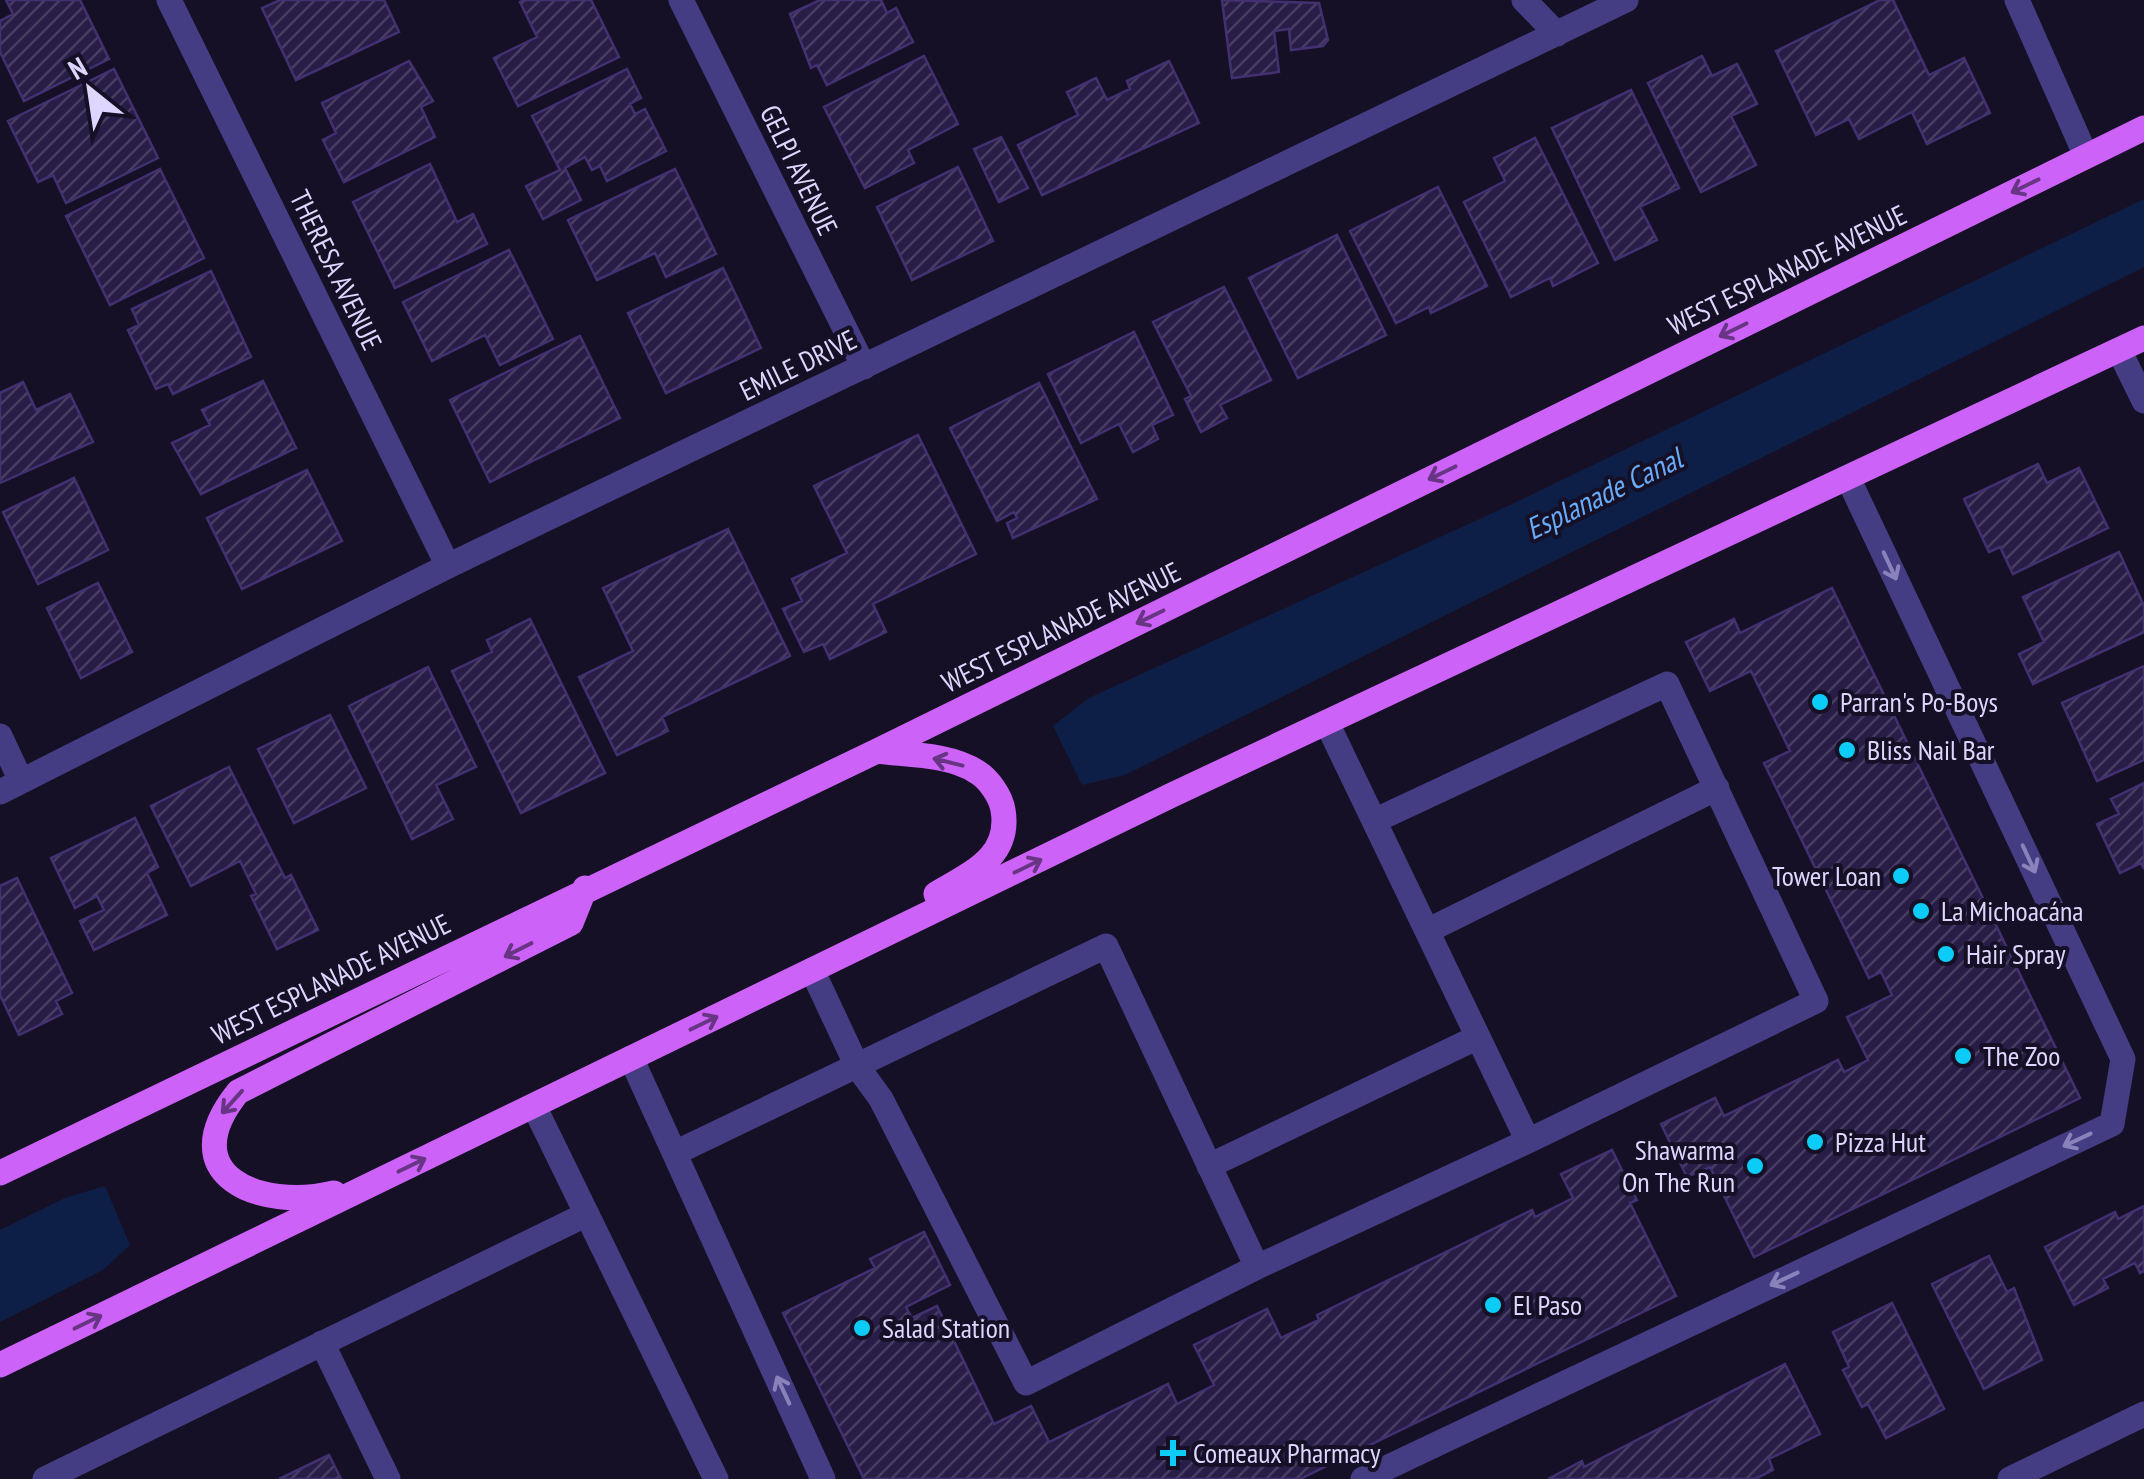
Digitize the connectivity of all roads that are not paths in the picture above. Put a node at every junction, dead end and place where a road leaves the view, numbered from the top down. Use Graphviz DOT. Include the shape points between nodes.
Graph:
graph roads {
  1 [pos="169,0"];
  2 [pos="681,0"];
  3 [pos="1524,0"];
  4 [pos="1626,0"];
  5 [pos="2016,0"];
  6 [pos="1556,34"];
  7 [pos="2144,128"];
  8 [pos="2086,156"];
  9 [pos="2144,338"];
  10 [pos="2119,350"];
  11 [pos="864,367"];
  12 [pos="2144,401"];
  13 [pos="1848,478"];
  14 [pos="448,566"];
  15 [pos="1327,723"];
  16 [pos="0,736"];
  17 [pos="877,751"];
  18 [pos="10,786"];
  19 [pos="1717,788"];
  20 [pos="1374,821"];
  21 [pos="585,888"];
  22 [pos="1427,931"];
  23 [pos="812,970"];
  24 [pos="1478,1037"];
  25 [pos="631,1058"];
  26 [pos="858,1066"];
  27 [pos="534,1106"];
  28 [pos="1528,1141"];
  29 [pos="674,1154"];
  30 [pos="3,1166"];
  31 [pos="1209,1166"];
  32 [pos="374,1184"];
  33 [pos="587,1214"];
  34 [pos="1257,1267"];
  35 [pos="322,1343"];
  36 [pos="0,1365"];
  37 [pos="2144,1414"];
  38 [pos="2042,1472"];
  39 [pos="45,1479"];
  40 [pos="388,1479"];
  41 [pos="716,1479"];
  42 [pos="823,1479"];
  43 [pos="1364,1479"];
  44 [pos="2010,1479"];
  1 -- 14 [label="street, THERESA AVENUE"];
  2 -- 11 [label="street, GELPI AVENUE"];
  3 -- 6 [label="street"];
  4 -- 6 [label="street, EMILE DRIVE"];
  5 -- 8 [label="street"];
  6 -- 11 [label="street, EMILE DRIVE"];
  7 -- 8 [label="main road, WEST ESPLANADE AVENUE"];
  8 -- 17 [label="main road, WEST ESPLANADE AVENUE, one-way"];
  9 -- 10 [label="main road"];
  10 -- 12 [label="street"];
  10 -- 13 [label="main road"];
  11 -- 14 [label="street, EMILE DRIVE"];
  13 -- 15 [label="main road"];
  13 -- 43 [label="street, one-way" via="2124,1059 2112,1124"];
  14 -- 18 [label="street, EMILE DRIVE"];
  15 -- 20 [label="street"];
  23 -- 15 [label="main road, one-way"];
  16 -- 18 [label="street"];
  17 -- 21 [label="main road, WEST ESPLANADE AVENUE"];
  23 -- 17 [label="main road, one-way" via="969,874 994,854 1007,831 1001,800 979,772 952,761"];
  19 -- 20 [label="street" via="1667,684"];
  19 -- 22 [label="street"];
  19 -- 28 [label="street" via="1816,1000"];
  20 -- 22 [label="street"];
  21 -- 30 [label="main road, WEST ESPLANADE AVENUE"];
  21 -- 32 [label="main road, one-way" via="571,923 238,1092 212,1137 227,1177 261,1195 292,1200"];
  22 -- 24 [label="street"];
  25 -- 23 [label="main road, one-way"];
  23 -- 26 [label="street"];
  24 -- 28 [label="street"];
  24 -- 31 [label="street"];
  25 -- 27 [label="main road"];
  25 -- 29 [label="street"];
  26 -- 29 [label="street"];
  26 -- 31 [label="street" via="1106,946"];
  26 -- 34 [label="street" via="882,1099 1026,1383"];
  32 -- 27 [label="main road, one-way"];
  27 -- 33 [label="street"];
  28 -- 34 [label="street"];
  42 -- 29 [label="street, one-way"];
  31 -- 34 [label="street"];
  36 -- 32 [label="main road, one-way"];
  33 -- 35 [label="street"];
  33 -- 41 [label="street"];
  35 -- 39 [label="street"];
  35 -- 40 [label="street"];
  37 -- 38 [label="street"];
  38 -- 44 [label="street"];
}
